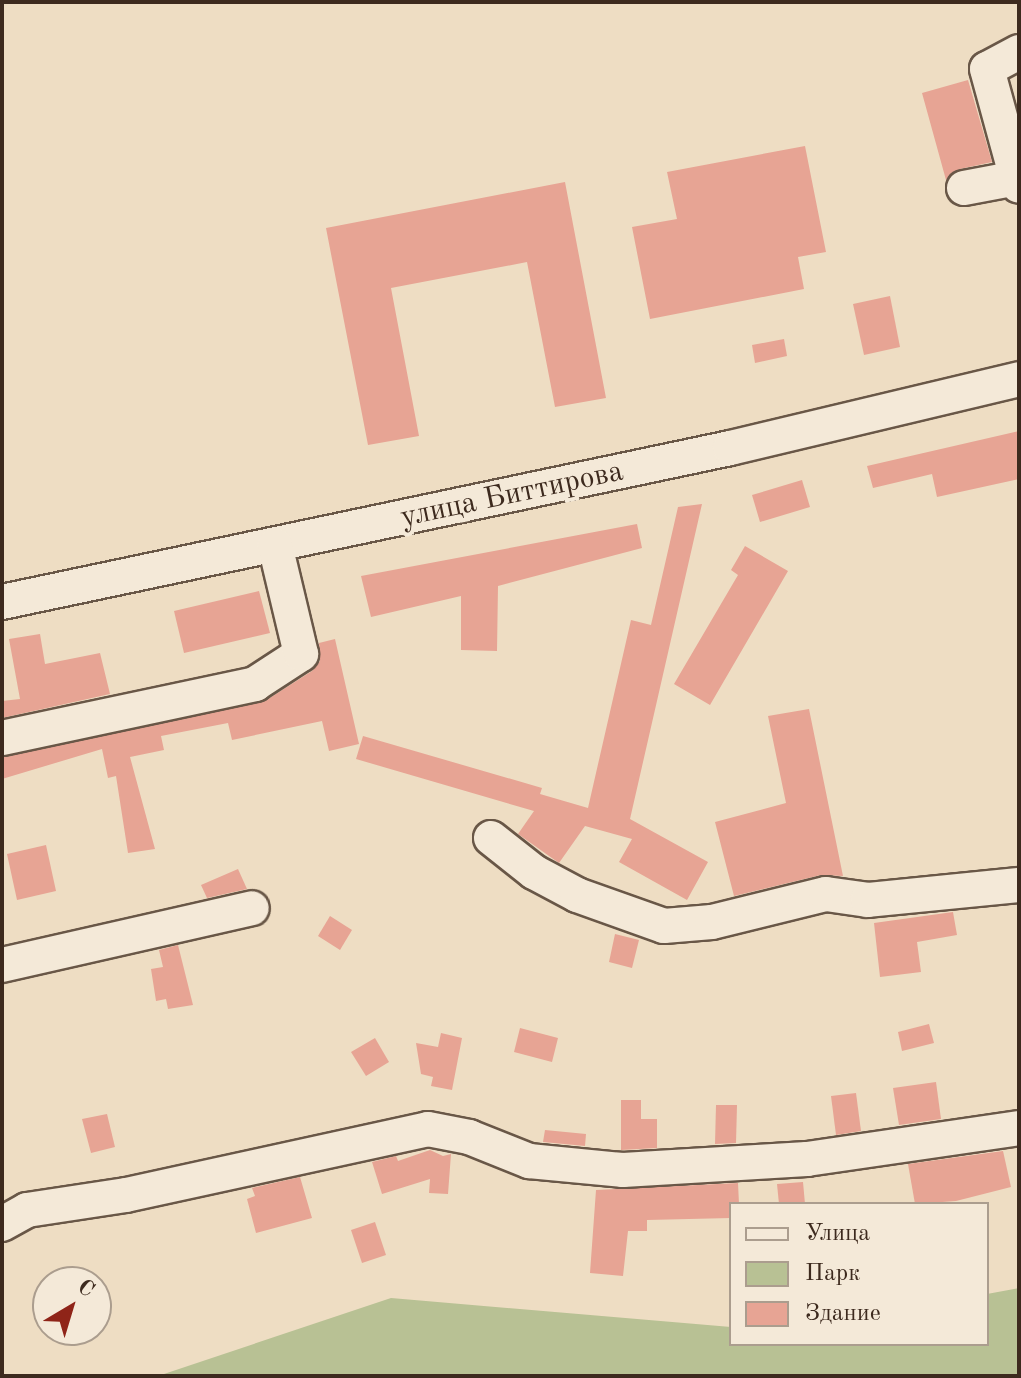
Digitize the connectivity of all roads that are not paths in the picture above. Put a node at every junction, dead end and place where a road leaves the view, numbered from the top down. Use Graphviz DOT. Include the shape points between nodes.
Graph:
graph roads {
  1 [pos="1019,52"];
  2 [pos="1010,117"];
  3 [pos="1018,182"];
  4 [pos="964,188"];
  5 [pos="1019,379"];
  6 [pos="275,545"];
  7 [pos="2,602"];
  8 [pos="2,738"];
  9 [pos="491,838"];
  10 [pos="1019,885"];
  11 [pos="252,908"];
  12 [pos="2,965"];
  13 [pos="1019,1128"];
  14 [pos="2,1224"];
  1 -- 2 [label="street" via="987,69"];
  2 -- 3 [label="street"];
  3 -- 4 [label="street"];
  5 -- 6 [label="street, улица Биттирова" via="730,448"];
  6 -- 7 [label="street, улица Биттирова"];
  6 -- 8 [label="street" via="301,654 255,684"];
  9 -- 10 [label="street" via="534,872 577,895 664,926 712,922 826,894 868,900"];
  11 -- 12 [label="street"];
  13 -- 14 [label="street" via="807,1159 623,1170 529,1161 469,1137 428,1129 126,1195 27,1210"];
}
